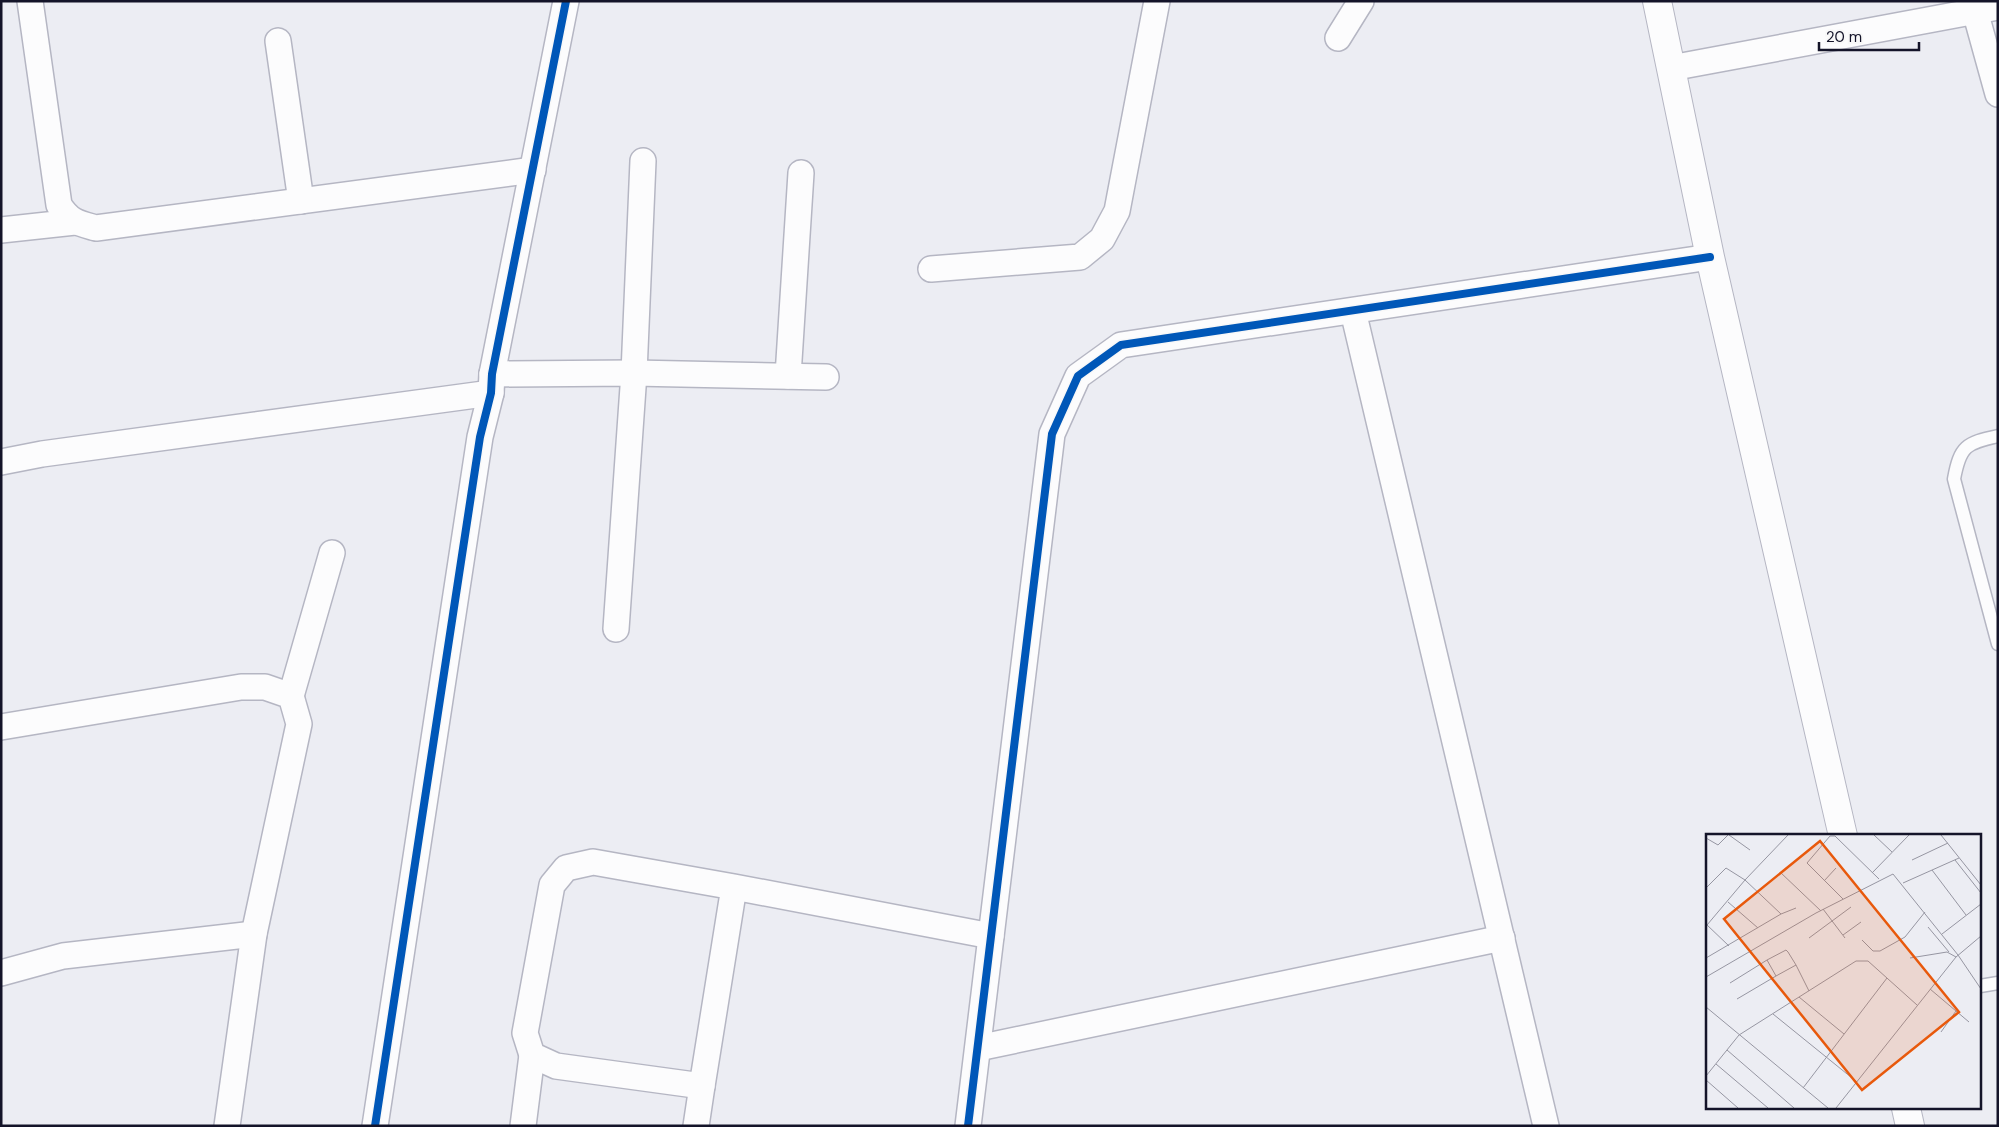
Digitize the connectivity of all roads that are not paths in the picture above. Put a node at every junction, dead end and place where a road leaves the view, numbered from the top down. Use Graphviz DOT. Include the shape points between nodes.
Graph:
graph roads {
  1 [pos="30,1"];
  2 [pos="566,1"];
  3 [pos="1157,1"];
  4 [pos="1361,1"];
  5 [pos="1656,1"];
  6 [pos="1987,9"];
  7 [pos="1338,38"];
  8 [pos="278,41"];
  9 [pos="1671,68"];
  10 [pos="1998,94"];
  11 [pos="643,160"];
  12 [pos="533,170"];
  13 [pos="801,173"];
  14 [pos="301,201"];
  15 [pos="75,222"];
  16 [pos="1,230"];
  17 [pos="1710,257"];
  18 [pos="932,268"];
  19 [pos="1353,311"];
  20 [pos="634,373"];
  21 [pos="788,376"];
  22 [pos="826,377"];
  23 [pos="492,384"];
  24 [pos="1998,436"];
  25 [pos="1,462"];
  26 [pos="332,553"];
  27 [pos="616,629"];
  28 [pos="1998,644"];
  29 [pos="291,696"];
  30 [pos="1,727"];
  31 [pos="1843,834"];
  32 [pos="734,886"];
  33 [pos="254,934"];
  34 [pos="991,936"];
  35 [pos="1502,938"];
  36 [pos="1,973"];
  37 [pos="1998,983"];
  38 [pos="1982,986"];
  39 [pos="978,1048"];
  40 [pos="532,1056"];
  41 [pos="702,1086"];
  42 [pos="227,1126"];
  43 [pos="375,1126"];
  44 [pos="523,1126"];
  45 [pos="696,1126"];
  46 [pos="968,1126"];
  47 [pos="1546,1126"];
  1 -- 15 [label="street" via="59,205"];
  2 -- 12 [label="street"];
  3 -- 18 [label="street" via="1117,211 1102,239 1080,258"];
  4 -- 7 [label="street"];
  5 -- 9 [label="street"];
  6 -- 9 [label="street"];
  6 -- 10 [label="street"];
  8 -- 14 [label="street"];
  9 -- 17 [label="street"];
  11 -- 20 [label="street"];
  12 -- 14 [label="street"];
  12 -- 23 [label="street"];
  13 -- 21 [label="street"];
  14 -- 15 [label="street" via="96,228"];
  15 -- 16 [label="street"];
  17 -- 19 [label="street"];
  17 -- 31 [label="street"];
  19 -- 34 [label="street" via="1121,345 1078,376 1052,434"];
  19 -- 35 [label="street"];
  20 -- 21 [label="street"];
  20 -- 23 [label="street"];
  20 -- 27 [label="street"];
  21 -- 22 [label="street"];
  23 -- 25 [label="street"];
  23 -- 43 [label="street" via="480,437"];
  24 -- 28 [label="lane" via="1972,442 1958,458 1954,479"];
  26 -- 29 [label="street"];
  29 -- 30 [label="street" via="265,686 241,687"];
  29 -- 33 [label="street" via="299,724"];
  32 -- 34 [label="street"];
  32 -- 40 [label="street" via="594,862 566,868 552,885 550,894 525,1033"];
  32 -- 41 [label="street"];
  33 -- 36 [label="street" via="63,956"];
  33 -- 42 [label="street"];
  34 -- 39 [label="street"];
  35 -- 39 [label="street"];
  35 -- 47 [label="street"];
  37 -- 38 [label="lane"];
  39 -- 46 [label="street"];
  40 -- 41 [label="street" via="556,1066"];
  40 -- 44 [label="street"];
  41 -- 45 [label="street"];
}
